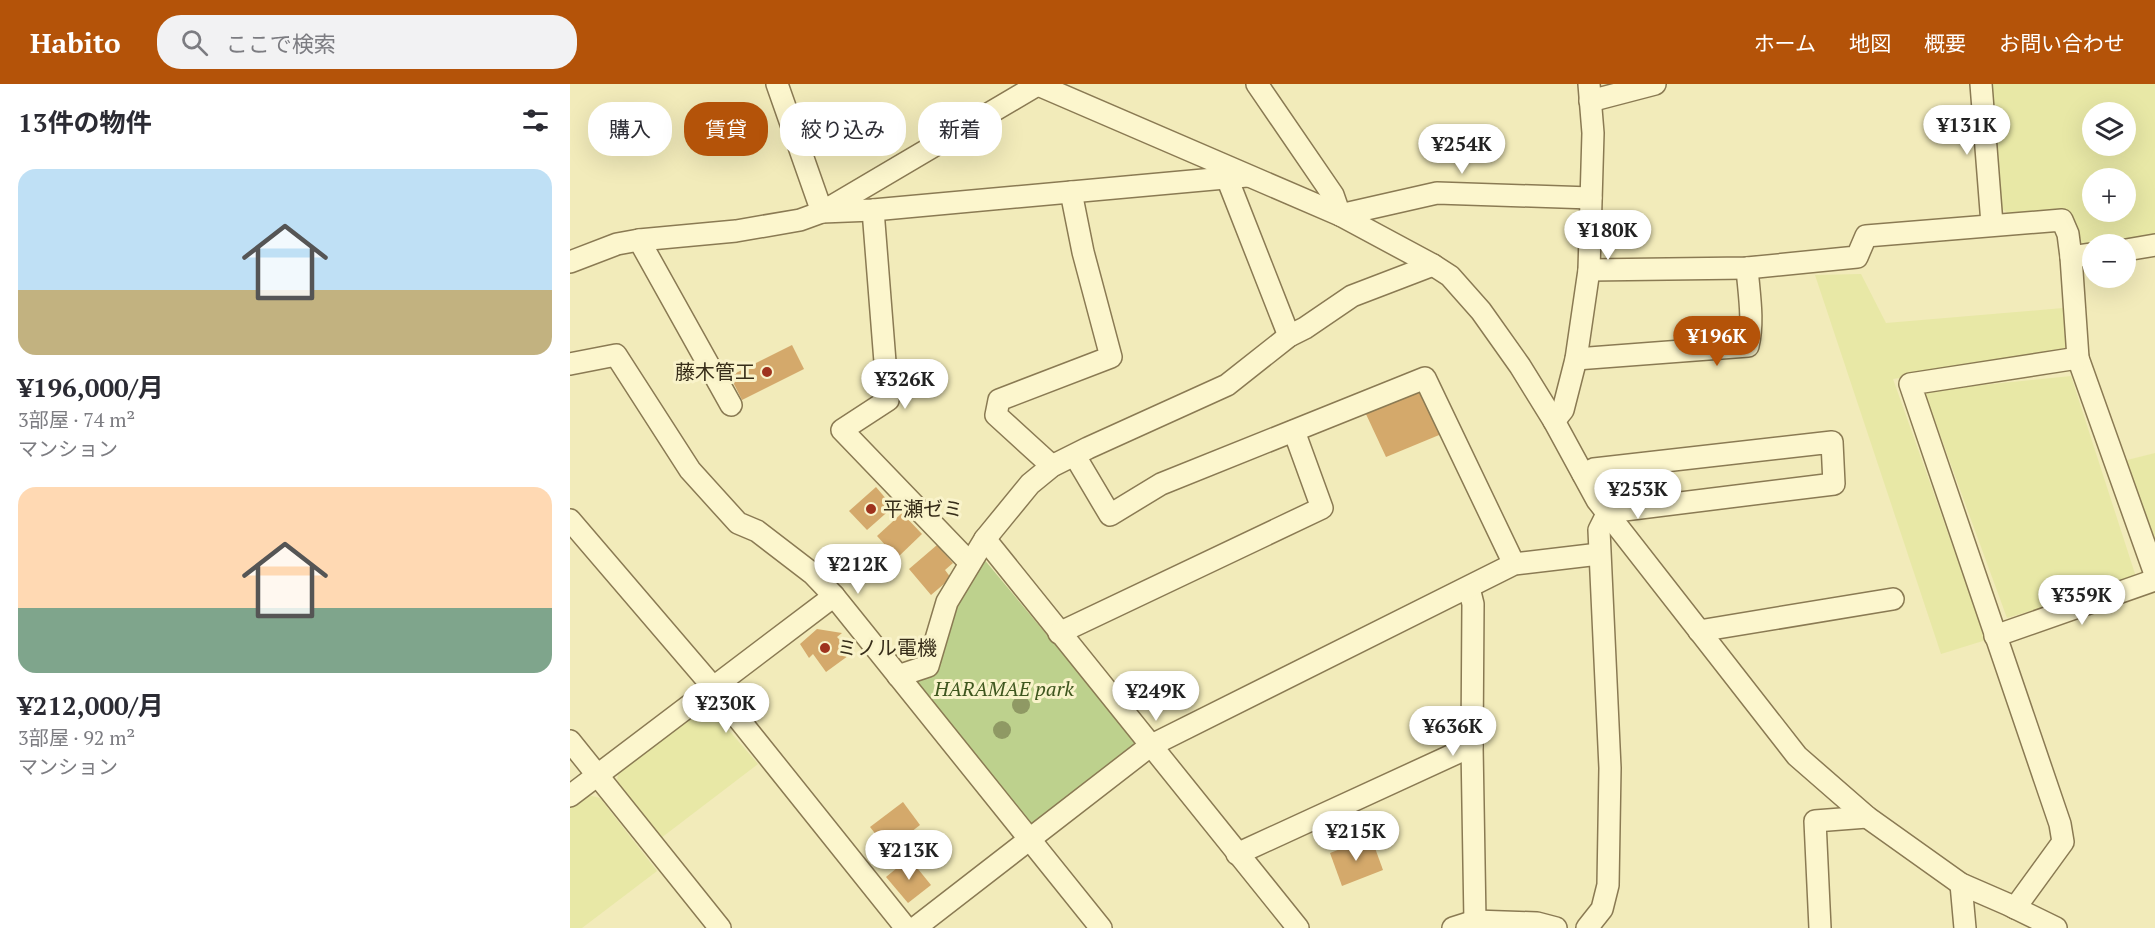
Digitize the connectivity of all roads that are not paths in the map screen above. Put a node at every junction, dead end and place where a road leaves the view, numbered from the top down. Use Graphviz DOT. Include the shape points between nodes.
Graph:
graph roads {
  1 [pos="777,84"];
  2 [pos="1038,84"];
  3 [pos="1257,84"];
  4 [pos="1655,84"];
  5 [pos="1981,84"];
  6 [pos="1590,92"];
  7 [pos="1237,177"];
  8 [pos="1071,192"];
  9 [pos="1591,198"];
  10 [pos="873,210"];
  11 [pos="822,212"];
  12 [pos="1340,214"];
  13 [pos="1992,224"];
  14 [pos="639,240"];
  15 [pos="2155,245"];
  16 [pos="2136,248"];
  17 [pos="2082,255"];
  18 [pos="2071,257"];
  19 [pos="570,262"];
  20 [pos="1432,265"];
  21 [pos="1747,268"];
  22 [pos="1588,270"];
  23 [pos="1289,336"];
  24 [pos="2078,358"];
  25 [pos="1576,359"];
  26 [pos="570,364"];
  27 [pos="731,405"];
  28 [pos="1554,421"];
  29 [pos="1294,431"];
  30 [pos="1075,456"];
  31 [pos="1053,466"];
  32 [pos="1583,474"];
  33 [pos="1608,512"];
  34 [pos="570,520"];
  35 [pos="985,539"];
  36 [pos="1599,554"];
  37 [pos="970,563"];
  38 [pos="1514,564"];
  39 [pos="2155,574"];
  40 [pos="2155,580"];
  41 [pos="1469,588"];
  42 [pos="834,596"];
  43 [pos="1893,598"];
  44 [pos="1700,631"];
  45 [pos="1059,633"];
  46 [pos="1995,636"];
  47 [pos="898,676"];
  48 [pos="713,687"];
  49 [pos="570,741"];
  50 [pos="1150,746"];
  51 [pos="1472,746"];
  52 [pos="597,775"];
  53 [pos="570,796"];
  54 [pos="1867,817"];
  55 [pos="1030,840"];
  56 [pos="1237,854"];
  57 [pos="1961,884"];
  58 [pos="2015,908"];
  59 [pos="1475,921"];
  60 [pos="720,928"];
  61 [pos="906,928"];
  62 [pos="915,928"];
  63 [pos="1101,928"];
  64 [pos="1298,928"];
  65 [pos="1453,928"];
  66 [pos="1556,928"];
  67 [pos="1587,928"];
  68 [pos="1821,928"];
  69 [pos="1965,928"];
  70 [pos="2056,928"];
  1 -- 11 [label="street"];
  2 -- 7 [label="street"];
  2 -- 11 [label="street"];
  3 -- 12 [label="street" via="1333,195"];
  4 -- 6 [label="street"];
  5 -- 13 [label="street"];
  6 -- 9 [label="street"];
  7 -- 8 [label="street"];
  7 -- 12 [label="street"];
  7 -- 23 [label="street"];
  8 -- 10 [label="street"];
  8 -- 31 [label="street" via="1111,357 999,400 996,415"];
  9 -- 12 [label="street" via="1437,193"];
  9 -- 22 [label="street"];
  10 -- 11 [label="street"];
  10 -- 37 [label="street" via="888,400 842,430"];
  11 -- 14 [label="street" via="800,220 736,231"];
  12 -- 20 [label="street"];
  13 -- 18 [label="street" via="2062,220"];
  13 -- 21 [label="street" via="1866,236 1857,256"];
  14 -- 19 [label="street"];
  14 -- 27 [label="street"];
  15 -- 16 [label="street"];
  17 -- 18 [label="street"];
  18 -- 24 [label="street"];
  20 -- 23 [label="street" via="1352,296"];
  20 -- 28 [label="street" via="1450,276 1481,311"];
  21 -- 22 [label="street"];
  21 -- 25 [label="street" via="1751,320 1748,346"];
  22 -- 25 [label="street"];
  23 -- 30 [label="street" via="1227,385"];
  24 -- 39 [label="street"];
  24 -- 46 [label="street" via="1910,384"];
  25 -- 28 [label="street" via="1563,410"];
  26 -- 42 [label="street" via="616,355 690,470 720,504 738,523 757,531 813,574"];
  28 -- 32 [label="street"];
  29 -- 30 [label="street" via="1161,484 1110,514"];
  29 -- 38 [label="street" via="1425,378"];
  29 -- 45 [label="street" via="1322,508"];
  30 -- 31 [label="street"];
  31 -- 35 [label="street" via="1030,484"];
  32 -- 33 [label="street"];
  32 -- 33 [label="street" via="1594,469 1832,442 1834,484"];
  33 -- 36 [label="street" via="1599,530"];
  33 -- 44 [label="street"];
  34 -- 48 [label="street"];
  35 -- 37 [label="street"];
  35 -- 45 [label="street"];
  36 -- 38 [label="street"];
  36 -- 67 [label="street" via="1610,768 1608,885 1602,909"];
  37 -- 47 [label="street" via="947,602 928,666"];
  38 -- 41 [label="street"];
  40 -- 46 [label="street"];
  41 -- 50 [label="street"];
  41 -- 51 [label="street" via="1473,604"];
  42 -- 47 [label="street"];
  42 -- 48 [label="street"];
  43 -- 44 [label="street"];
  44 -- 54 [label="street" via="1797,756"];
  45 -- 50 [label="street"];
  46 -- 58 [label="street" via="2063,842"];
  47 -- 55 [label="street"];
  48 -- 52 [label="street"];
  48 -- 61 [label="street"];
  49 -- 52 [label="street"];
  50 -- 55 [label="street"];
  50 -- 56 [label="street"];
  51 -- 56 [label="street"];
  51 -- 59 [label="street"];
  52 -- 53 [label="street"];
  52 -- 60 [label="street"];
  54 -- 57 [label="street"];
  54 -- 68 [label="street" via="1815,821"];
  55 -- 62 [label="street"];
  55 -- 63 [label="street"];
  56 -- 64 [label="street"];
  57 -- 58 [label="street"];
  57 -- 69 [label="street"];
  58 -- 70 [label="street"];
  59 -- 65 [label="street"];
  59 -- 66 [label="street" via="1538,923"];
}
